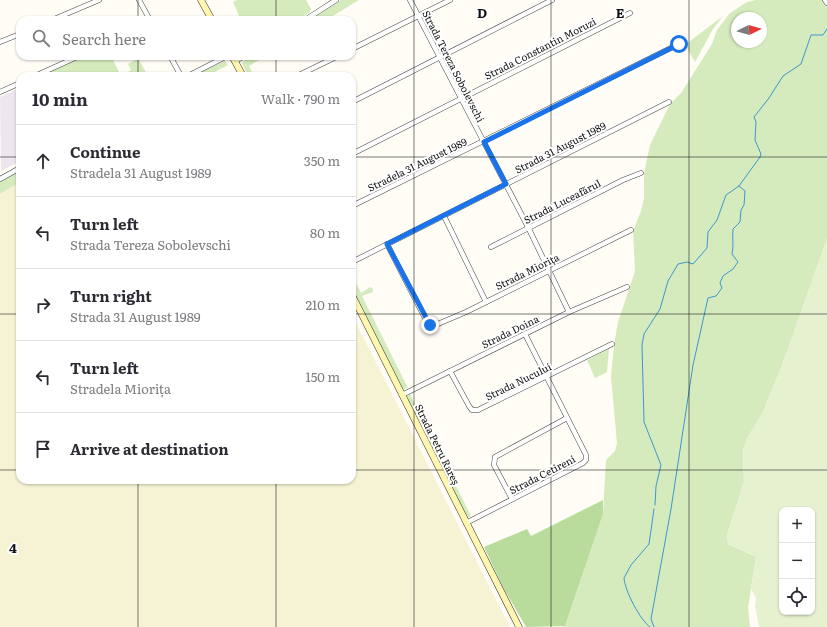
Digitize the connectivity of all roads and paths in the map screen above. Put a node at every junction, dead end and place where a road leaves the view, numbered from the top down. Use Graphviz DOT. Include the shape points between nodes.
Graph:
graph roads {
  1 [pos="99,0"];
  2 [pos="139,0"];
  3 [pos="201,0"];
  4 [pos="336,0"];
  5 [pos="410,0"];
  6 [pos="450,0"];
  7 [pos="552,0"];
  8 [pos="825,0"];
  9 [pos="827,3"];
  10 [pos="630,13"];
  11 [pos="61,16"];
  12 [pos="148,16"];
  13 [pos="210,16"];
  14 [pos="311,16"];
  15 [pos="418,16"];
  16 [pos="16,36"];
  17 [pos="0,42"];
  18 [pos="683,42"];
  19 [pos="356,47"];
  20 [pos="440,58"];
  21 [pos="70,60"];
  22 [pos="172,60"];
  23 [pos="219,60"];
  24 [pos="235,60"];
  25 [pos="330,60"];
  26 [pos="44,72"];
  27 [pos="179,72"];
  28 [pos="196,72"];
  29 [pos="241,72"];
  30 [pos="305,72"];
  31 [pos="16,85"];
  32 [pos="0,92"];
  33 [pos="461,99"];
  34 [pos="356,100"];
  35 [pos="669,102"];
  36 [pos="484,142"];
  37 [pos="356,152"];
  38 [pos="16,170"];
  39 [pos="641,173"];
  40 [pos="0,179"];
  41 [pos="506,184"];
  42 [pos="356,204"];
  43 [pos="444,216"];
  44 [pos="528,228"];
  45 [pos="631,230"];
  46 [pos="387,244"];
  47 [pos="491,247"];
  48 [pos="356,260"];
  49 [pos="549,270"];
  50 [pos="627,287"];
  51 [pos="486,302"];
  52 [pos="356,303"];
  53 [pos="569,312"];
  54 [pos="525,334"];
  55 [pos="612,344"];
  56 [pos="450,371"];
  57 [pos="547,377"];
  58 [pos="402,395"];
  59 [pos="567,418"];
  60 [pos="512,500"];
  61 [pos="466,523"];
  62 [pos="519,627"];
  1 -- 11 [label="street"];
  2 -- 12 [label="street"];
  3 -- 13 [label="main road"];
  4 -- 14 [label="street"];
  5 -- 15 [label="street, Strada Tereza Sobolevschi"];
  6 -- 15 [label="street"];
  7 -- 20 [label="street"];
  8 -- 9 [label="street"];
  10 -- 33 [label="street, Strada Constantin Moruzi"];
  15 -- 19 [label="street"];
  15 -- 20 [label="street, Strada Tereza Sobolevschi"];
  16 -- 17 [label="street"];
  18 -- 36 [label="street, Stradela 31 August 1989"];
  20 -- 33 [label="street, Strada Tereza Sobolevschi"];
  20 -- 34 [label="street"];
  21 -- 26 [label="street"];
  22 -- 27 [label="street"];
  23 -- 28 [label="street"];
  24 -- 29 [label="main road"];
  25 -- 30 [label="street"];
  31 -- 32 [label="street"];
  33 -- 36 [label="street, Strada Tereza Sobolevschi"];
  33 -- 37 [label="street, Strada Constantin Moruzi"];
  35 -- 41 [label="street, Strada 31 August 1989"];
  36 -- 41 [label="street, Strada Tereza Sobolevschi"];
  36 -- 42 [label="street, Stradela 31 August 1989"];
  38 -- 40 [label="street"];
  39 -- 44 [label="street, Strada Luceafărul"];
  41 -- 43 [label="street, Strada 31 August 1989"];
  41 -- 44 [label="street, Strada Tereza Sobolevschi"];
  43 -- 46 [label="street, Strada 31 August 1989"];
  43 -- 51 [label="street"];
  44 -- 47 [label="street, Strada Luceafărul"];
  44 -- 49 [label="street, Strada Tereza Sobolevschi"];
  45 -- 49 [label="street, Strada Miorița"];
  46 -- 48 [label="street, Strada 31 August 1989"];
  46 -- 51 [label="street, Strada Miorița" via="431,326"];
  49 -- 51 [label="street, Strada Miorița"];
  49 -- 53 [label="street, Strada Tereza Sobolevschi"];
  50 -- 53 [label="street, Strada Doina"];
  52 -- 58 [label="main road, Strada Petru Rareș"];
  53 -- 54 [label="street, Strada Doina"];
  54 -- 56 [label="street, Strada Doina"];
  54 -- 57 [label="street, Strada Cetireni"];
  55 -- 57 [label="street, Strada Nucului"];
  56 -- 57 [label="street, Strada Nucului" via="468,406 476,411"];
  56 -- 58 [label="street, Strada Doina"];
  57 -- 59 [label="street, Strada Cetireni"];
  58 -- 61 [label="main road, Strada Petru Rareș"];
  59 -- 60 [label="street" via="495,457 494,464"];
  59 -- 60 [label="street, Strada Cetireni" via="586,455 586,461"];
  60 -- 61 [label="street, Strada Cetireni"];
  61 -- 62 [label="main road, Strada Petru Rareș"];
}
